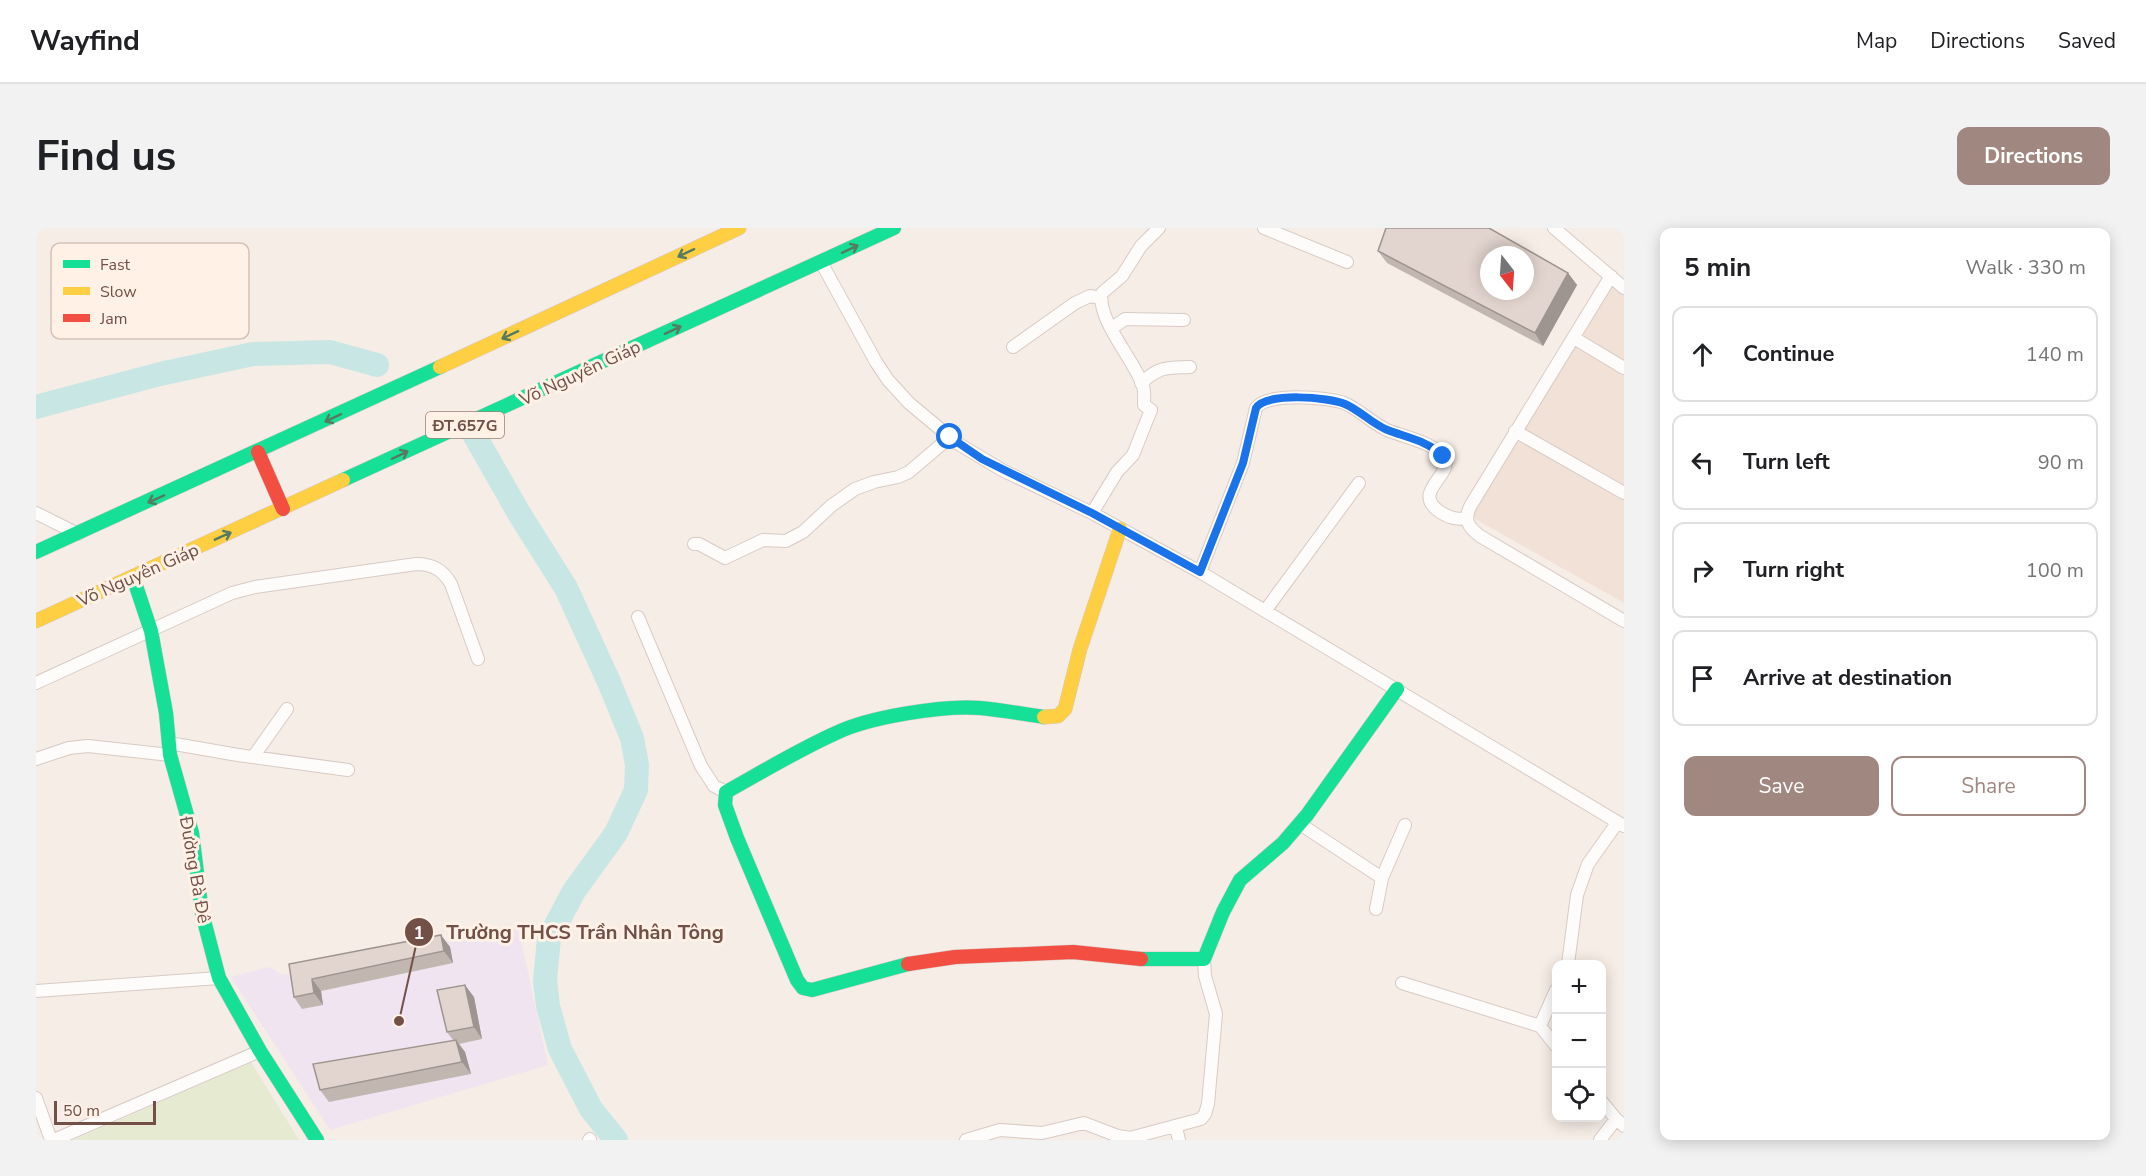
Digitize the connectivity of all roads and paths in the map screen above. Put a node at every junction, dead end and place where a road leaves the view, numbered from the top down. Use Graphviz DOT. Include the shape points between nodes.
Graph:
graph roads {
  1 [pos="739,228"];
  2 [pos="894,228"];
  3 [pos="1159,228"];
  4 [pos="1264,228"];
  5 [pos="1554,228"];
  6 [pos="1290,232"];
  7 [pos="820,262"];
  8 [pos="1347,262"];
  9 [pos="1611,276"];
  10 [pos="1624,288"];
  11 [pos="1101,298"];
  12 [pos="1184,320"];
  13 [pos="1112,328"];
  14 [pos="1574,338"];
  15 [pos="1013,347"];
  16 [pos="1190,367"];
  17 [pos="1624,368"];
  18 [pos="1142,383"];
  19 [pos="1515,431"];
  20 [pos="950,437"];
  21 [pos="258,452"];
  22 [pos="1359,483"];
  23 [pos="1624,493"];
  24 [pos="283,509"];
  25 [pos="36,513"];
  26 [pos="1092,513"];
  27 [pos="1466,519"];
  28 [pos="1120,529"];
  29 [pos="78,534"];
  30 [pos="694,544"];
  31 [pos="36,552"];
  32 [pos="1200,572"];
  33 [pos="133,577"];
  34 [pos="1265,611"];
  35 [pos="638,617"];
  36 [pos="36,621"];
  37 [pos="1624,621"];
  38 [pos="151,631"];
  39 [pos="478,659"];
  40 [pos="36,683"];
  41 [pos="1397,689"];
  42 [pos="287,709"];
  43 [pos="170,749"];
  44 [pos="254,757"];
  45 [pos="36,759"];
  46 [pos="348,770"];
  47 [pos="726,792"];
  48 [pos="1300,824"];
  49 [pos="1621,824"];
  50 [pos="1405,825"];
  51 [pos="1382,878"];
  52 [pos="1376,909"];
  53 [pos="1204,959"];
  54 [pos="1569,960"];
  55 [pos="219,978"];
  56 [pos="1402,983"];
  57 [pos="36,991"];
  58 [pos="1552,1001"];
  59 [pos="1540,1026"];
  60 [pos="1552,1040"];
  61 [pos="260,1051"];
  62 [pos="36,1098"];
  63 [pos="1606,1107"];
  64 [pos="1620,1123"];
  65 [pos="1176,1127"];
  66 [pos="53,1140"];
  67 [pos="316,1140"];
  68 [pos="966,1140"];
  69 [pos="1179,1140"];
  70 [pos="1600,1140"];
  1 -- 21 [label="street, one-way"];
  7 -- 2 [label="street, Võ Nguyên Giáp / ĐT.657G, one-way"];
  3 -- 11 [label="street"];
  4 -- 6 [label="street"];
  5 -- 9 [label="street"];
  6 -- 8 [label="street"];
  7 -- 20 [label="street" via="888,380"];
  24 -- 7 [label="street, Võ Nguyên Giáp / ĐT.657G, one-way"];
  9 -- 10 [label="street"];
  9 -- 14 [label="street"];
  11 -- 13 [label="street"];
  11 -- 15 [label="street" via="1090,296 1075,303"];
  12 -- 13 [label="street" via="1125,319"];
  13 -- 18 [label="street"];
  14 -- 17 [label="street"];
  14 -- 19 [label="street"];
  16 -- 18 [label="street" via="1162,369"];
  18 -- 26 [label="street" via="1144,405 1150,410 1142,435 1133,455 1117,472"];
  19 -- 23 [label="street"];
  19 -- 27 [label="street"];
  20 -- 26 [label="street" via="1002,470"];
  20 -- 30 [label="street" via="909,472 855,489 803,532 786,541 763,540 725,558"];
  21 -- 24 [label="street"];
  21 -- 29 [label="street, one-way"];
  22 -- 34 [label="street"];
  33 -- 24 [label="street, Võ Nguyên Giáp / ĐT.657G, one-way"];
  25 -- 29 [label="street"];
  26 -- 28 [label="street"];
  27 -- 32 [label="street" via="1450,519 1429,502 1429,494 1446,462 1441,453 1378,426 1344,404 1325,399 1275,398 1256,408 1243,463"];
  27 -- 37 [label="street" via="1471,530 1480,536"];
  28 -- 32 [label="street"];
  28 -- 47 [label="street" via="1080,649 1065,709 1058,716 952,708 866,723 828,737"];
  29 -- 31 [label="street"];
  32 -- 34 [label="street"];
  33 -- 36 [label="street, Võ Nguyên Giáp / ĐT.657G"];
  33 -- 38 [label="street, Đường Bà Đê"];
  34 -- 41 [label="street"];
  35 -- 47 [label="street" via="701,766 714,786"];
  38 -- 39 [label="street" via="210,602 255,587 425,564 442,572 451,584"];
  38 -- 40 [label="street"];
  38 -- 43 [label="street, Đường Bà Đê"];
  41 -- 48 [label="street"];
  41 -- 49 [label="street"];
  42 -- 44 [label="street"];
  43 -- 44 [label="street"];
  43 -- 45 [label="street" via="88,746"];
  43 -- 55 [label="street, Đường Bà Đê" via="192,833 202,913"];
  44 -- 46 [label="street"];
  47 -- 53 [label="street" via="725,805 737,838 797,980 807,990 898,965 947,957 1073,952"];
  48 -- 51 [label="street"];
  48 -- 53 [label="street" via="1240,880"];
  49 -- 54 [label="street" via="1588,864 1577,895"];
  50 -- 51 [label="street"];
  51 -- 52 [label="street"];
  53 -- 65 [label="street" via="1215,1014 1208,1104 1201,1119"];
  55 -- 57 [label="street"];
  55 -- 61 [label="street, Đường Bà Đê"];
  56 -- 59 [label="street"];
  58 -- 59 [label="street"];
  59 -- 60 [label="street"];
  61 -- 66 [label="street"];
  61 -- 67 [label="street, Đường Bà Đê"];
  62 -- 66 [label="street"];
  63 -- 64 [label="street"];
  64 -- 70 [label="street"];
  65 -- 68 [label="street" via="1130,1138 1084,1123 1042,1133 1000,1130"];
  65 -- 69 [label="street"];
}
